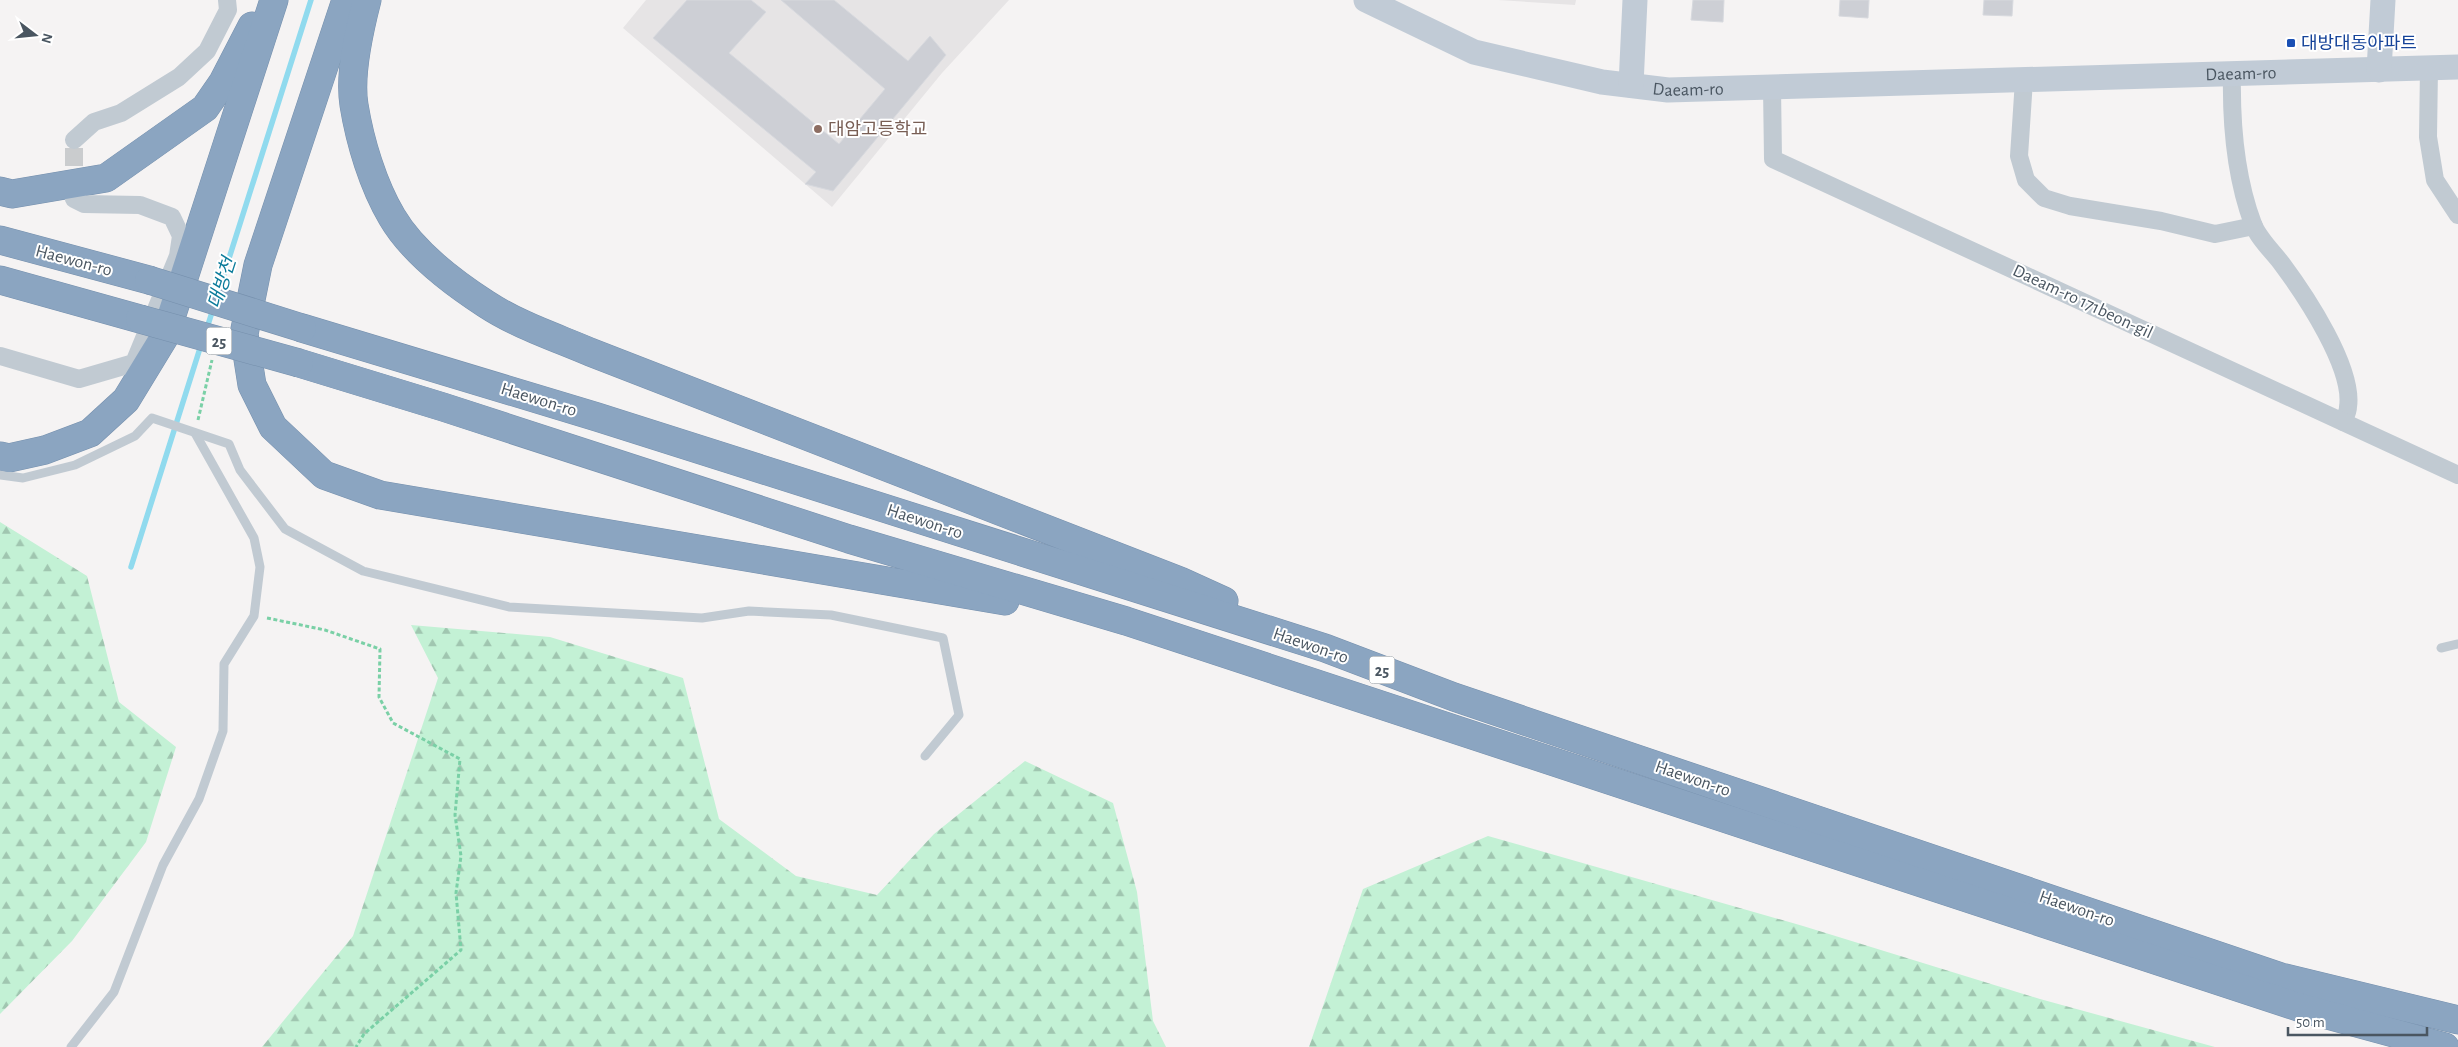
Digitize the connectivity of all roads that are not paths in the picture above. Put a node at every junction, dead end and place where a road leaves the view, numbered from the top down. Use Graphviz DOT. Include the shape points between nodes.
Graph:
graph roads {
  1 [pos="227,0"];
  2 [pos="260,0"];
  3 [pos="274,0"];
  4 [pos="346,0"];
  5 [pos="367,0"];
  6 [pos="1366,0"];
  7 [pos="1635,0"];
  8 [pos="2383,0"];
  9 [pos="2458,67"];
  10 [pos="2429,68"];
  11 [pos="2379,70"];
  12 [pos="2232,74"];
  13 [pos="2024,80"];
  14 [pos="1631,85"];
  15 [pos="1772,87"];
  16 [pos="74,140"];
  17 [pos="0,191"];
  18 [pos="2452,193"];
  19 [pos="74,199"];
  20 [pos="2458,215"];
  21 [pos="2254,226"];
  22 [pos="0,240"];
  23 [pos="0,280"];
  24 [pos="0,356"];
  25 [pos="2343,422"];
  26 [pos="195,433"];
  27 [pos="0,456"];
  28 [pos="0,475"];
  29 [pos="2458,475"];
  30 [pos="1126,621"];
  31 [pos="2458,644"];
  32 [pos="1325,648"];
  33 [pos="2440,648"];
  34 [pos="926,756"];
  35 [pos="2458,1020"];
  36 [pos="71,1047"];
  37 [pos="2445,1047"];
  1 -- 16 [label="street" via="228,10 207,51 179,77 121,113 94,122"];
  2 -- 17 [label="highway" via="251,29 205,108 106,178 12,194"];
  3 -- 27 [label="highway" via="165,336 126,400 90,433 45,450 9,458"];
  4 -- 30 [label="highway" via="258,265 244,334 252,385 273,427 324,475 380,495"];
  5 -- 32 [label="highway" via="356,46 354,104 377,186 392,218 418,251 487,305 590,352 1180,580"];
  6 -- 14 [label="street, Daeam-ro" via="1474,52 1602,82"];
  7 -- 14 [label="street"];
  8 -- 11 [label="street"];
  9 -- 10 [label="street, Daeam-ro"];
  10 -- 11 [label="street, Daeam-ro"];
  10 -- 18 [label="street" via="2428,137 2435,180"];
  11 -- 12 [label="street, Daeam-ro"];
  12 -- 13 [label="street, Daeam-ro"];
  12 -- 21 [label="street" via="2235,154"];
  13 -- 15 [label="street, Daeam-ro"];
  13 -- 21 [label="street" via="2020,156 2026,180 2044,198 2215,234"];
  14 -- 15 [label="street, Daeam-ro" via="1668,90"];
  15 -- 25 [label="street, Daeam-ro 171beon-gil" via="1773,158"];
  18 -- 20 [label="street"];
  19 -- 24 [label="street" via="84,204 140,205 172,217 181,236 178,256 134,362 79,379"];
  21 -- 25 [label="street" via="2326,330 2344,376 2349,407"];
  22 -- 32 [label="highway, Haewon-ro / 25, bridge" via="149,280 597,417"];
  23 -- 30 [label="highway, Haewon-ro / 25, bridge" via="299,363 850,540"];
  25 -- 29 [label="street, Daeam-ro 171beon-gil"];
  26 -- 28 [label="lane" via="152,418 135,436 75,465 23,478"];
  26 -- 34 [label="lane" via="230,444 240,470 285,529 363,571 509,607 702,618 749,612 831,615 943,638 959,714"];
  26 -- 36 [label="lane" via="254,538 260,567 254,616 224,664 223,731 199,799 162,865 114,992"];
  30 -- 37 [label="highway, Haewon-ro / 25" via="2298,1007"];
  31 -- 33 [label="lane"];
  32 -- 35 [label="highway, Haewon-ro / 25" via="1464,700 2281,977"];
}
